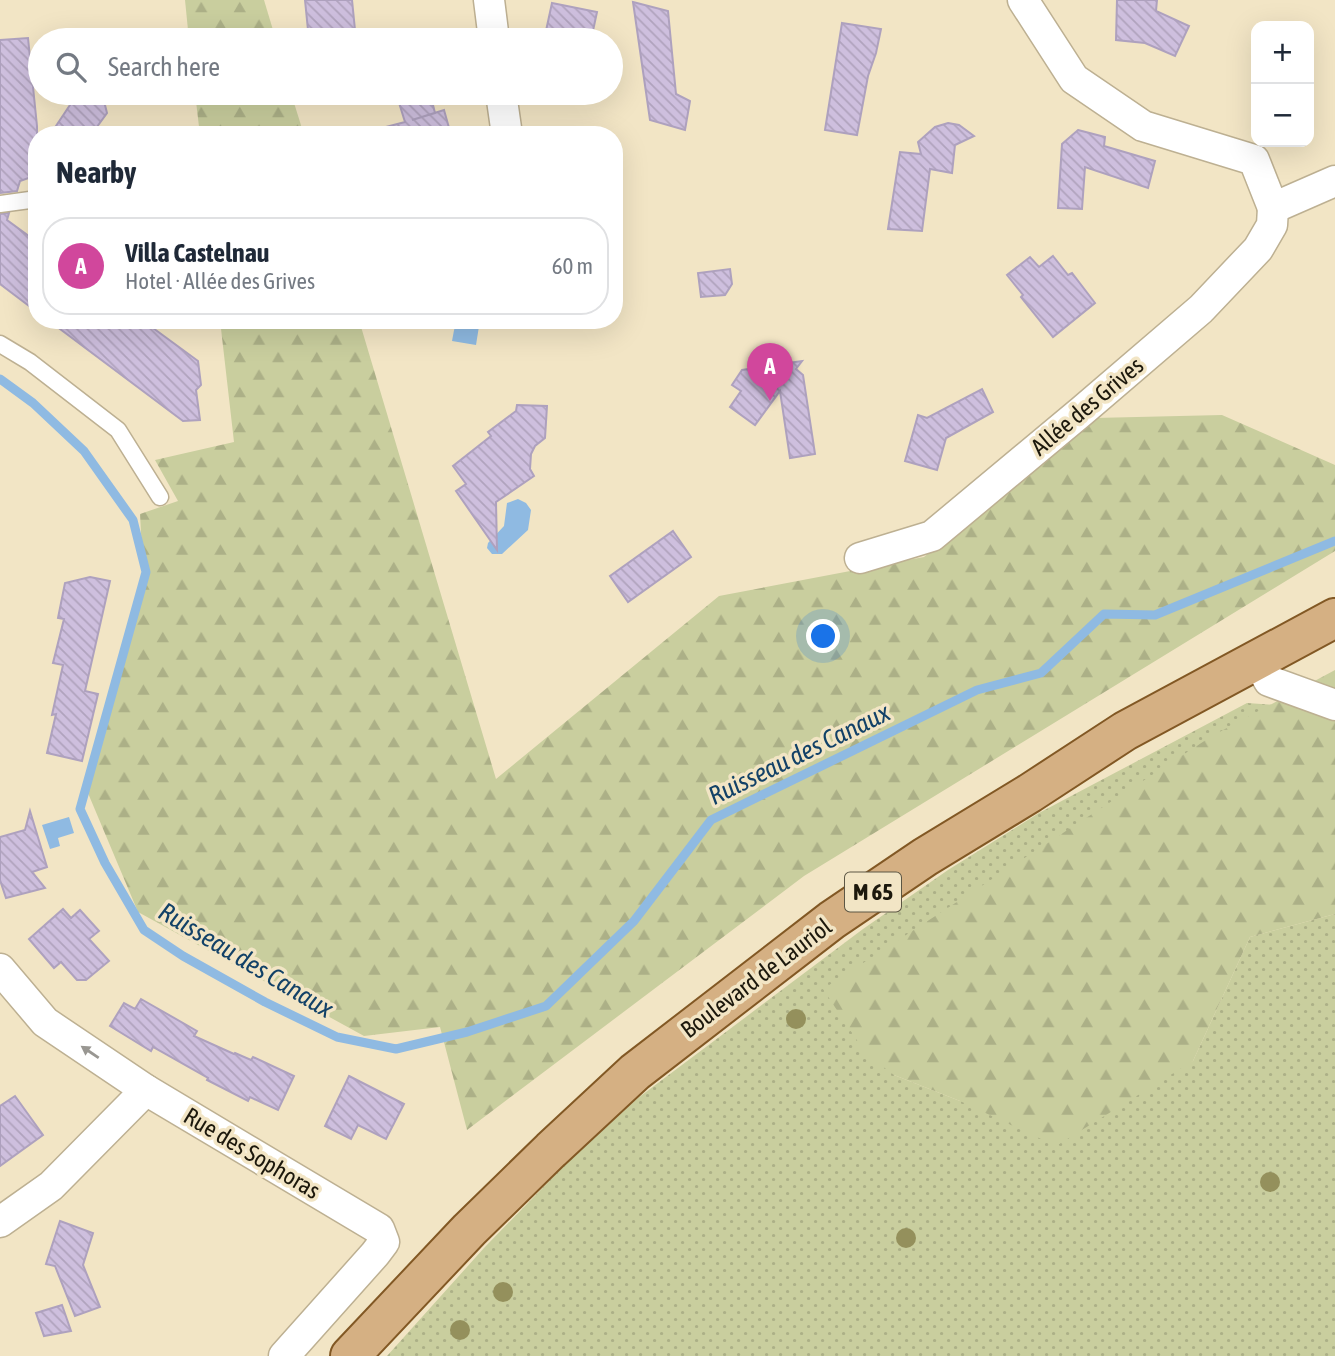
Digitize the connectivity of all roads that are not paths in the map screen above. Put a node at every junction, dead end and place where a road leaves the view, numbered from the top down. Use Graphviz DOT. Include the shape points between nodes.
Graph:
graph roads {
  1 [pos="489,0"];
  2 [pos="1023,0"];
  3 [pos="492,28"];
  4 [pos="503,105"];
  5 [pos="506,126"];
  6 [pos="1335,181"];
  7 [pos="28,200"];
  8 [pos="0,204"];
  9 [pos="1273,208"];
  10 [pos="0,344"];
  11 [pos="160,497"];
  12 [pos="860,558"];
  13 [pos="1335,618"];
  14 [pos="1257,660"];
  15 [pos="1335,705"];
  16 [pos="0,969"];
  17 [pos="146,1090"];
  18 [pos="0,1222"];
  19 [pos="284,1356"];
  20 [pos="350,1356"];
  1 -- 3 [label="street"];
  2 -- 9 [label="street" via="1074,79 1143,126 1254,160"];
  4 -- 5 [label="street"];
  6 -- 9 [label="street"];
  7 -- 8 [label="lane"];
  9 -- 12 [label="street, Allée des Grives" via="1272,225 1258,249 1201,309 1082,411 932,536"];
  10 -- 11 [label="lane" via="118,430"];
  13 -- 14 [label="main road, Boulevard de Lauriol / M 65"];
  14 -- 15 [label="street" via="1269,681"];
  14 -- 20 [label="main road, Boulevard de Lauriol / M 65" via="1125,731 925,857 832,920 696,1023 551,1150"];
  17 -- 16 [label="street, Rue des Sophoras, one-way" via="45,1022"];
  17 -- 18 [label="street" via="51,1186"];
  17 -- 19 [label="street, Rue des Sophoras" via="379,1229 384,1242"];
}
